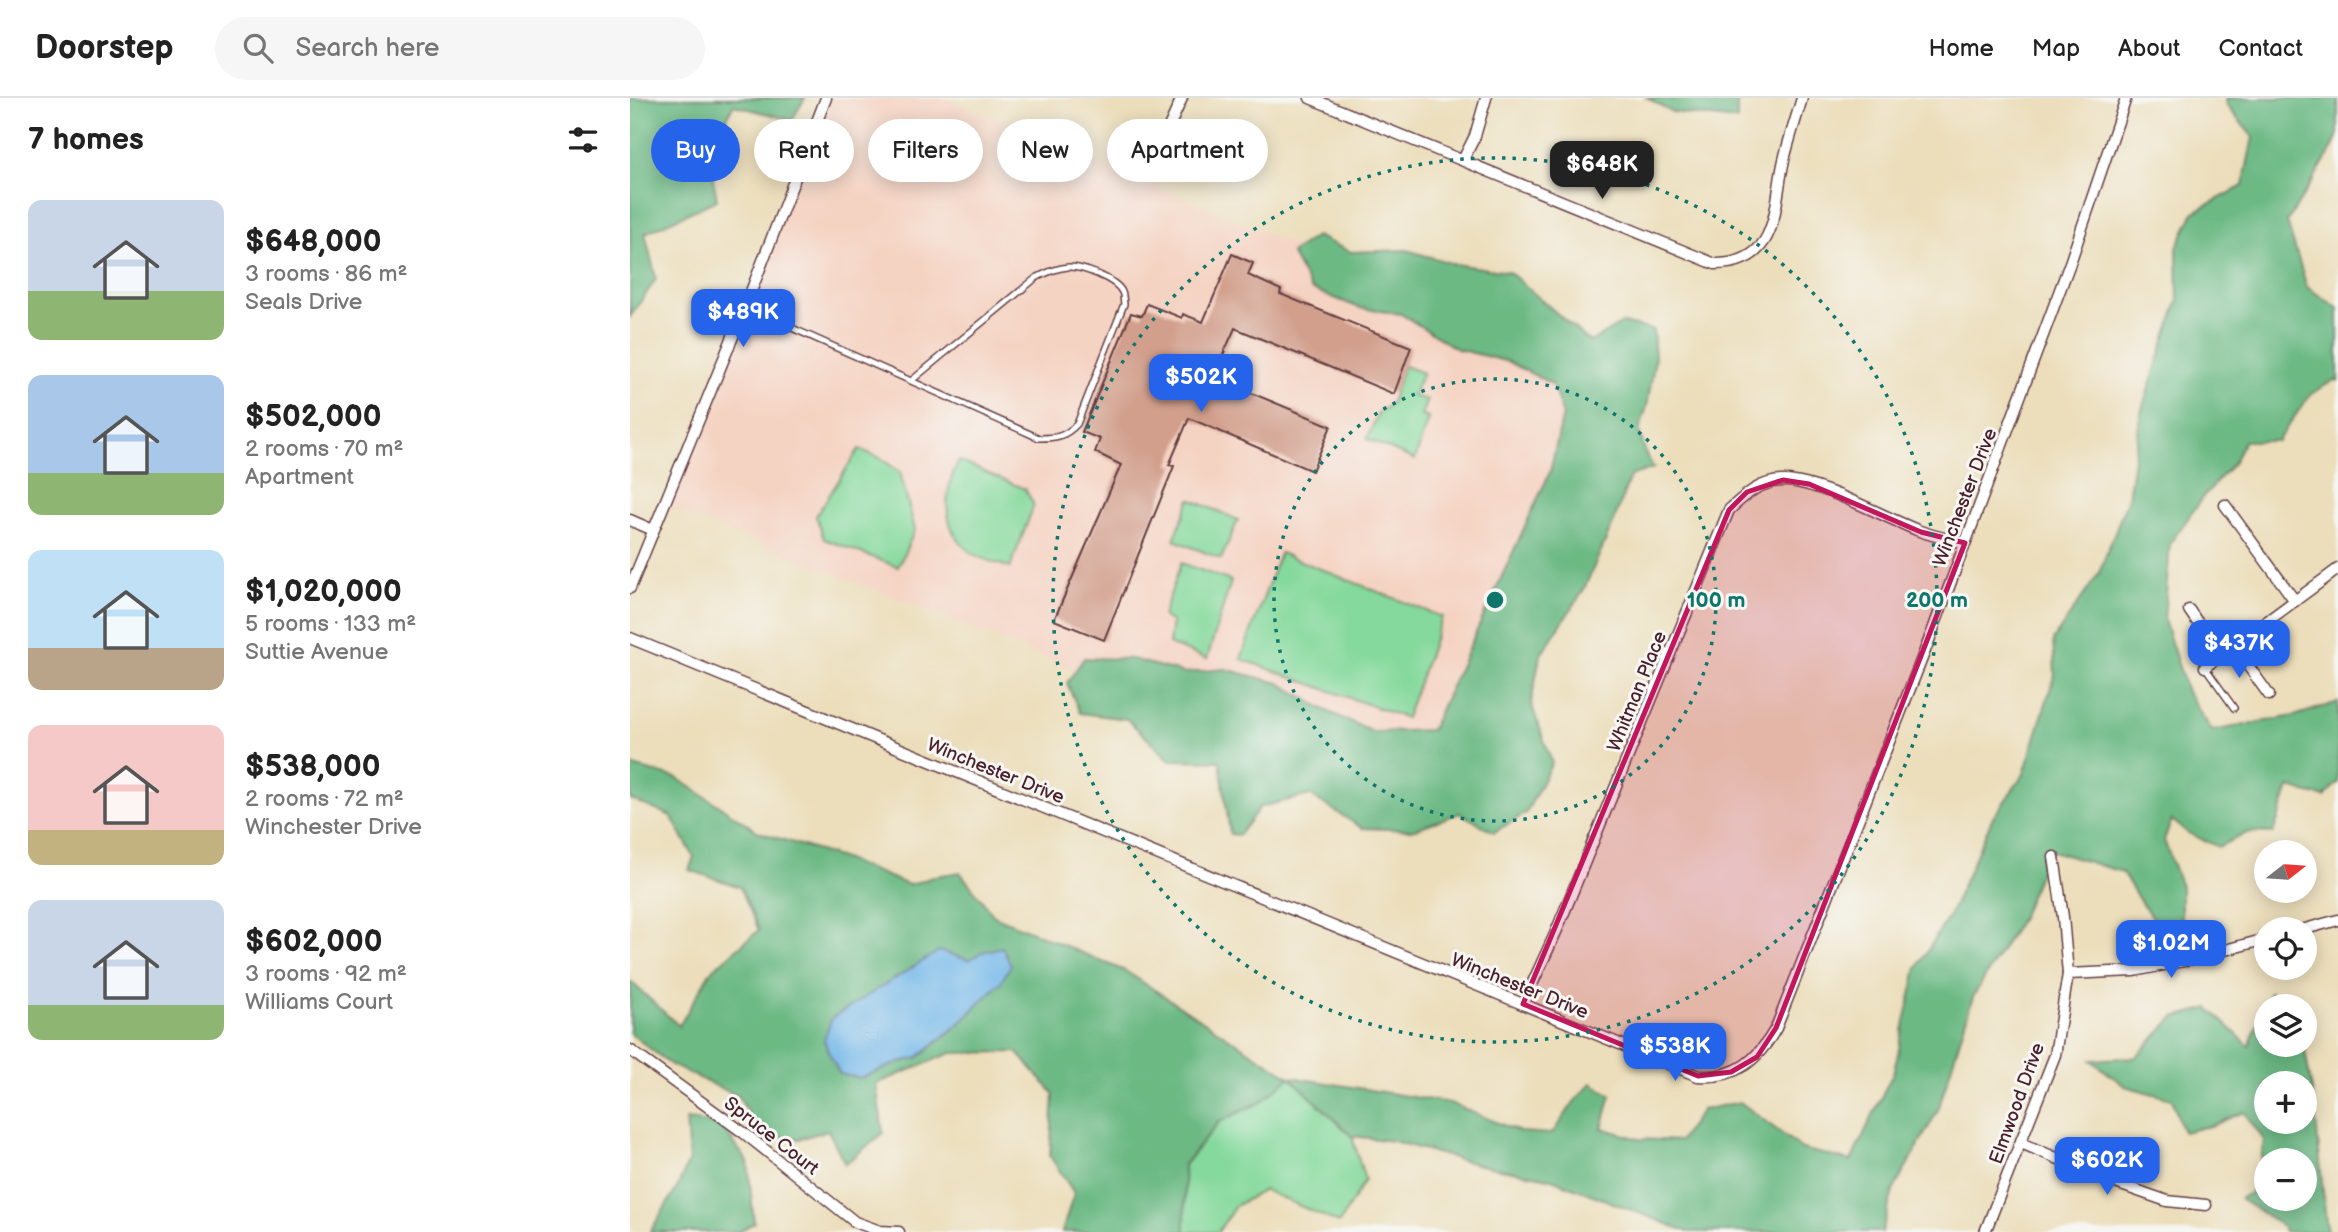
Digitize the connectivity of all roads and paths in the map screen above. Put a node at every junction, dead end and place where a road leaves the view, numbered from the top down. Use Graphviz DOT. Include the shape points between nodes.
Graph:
graph roads {
  1 [pos="826,98"];
  2 [pos="1182,98"];
  3 [pos="1310,98"];
  4 [pos="1486,98"];
  5 [pos="1802,98"];
  6 [pos="2126,98"];
  7 [pos="1173,119"];
  8 [pos="1463,160"];
  9 [pos="745,307"];
  10 [pos="912,381"];
  11 [pos="2225,505"];
  12 [pos="630,520"];
  13 [pos="653,530"];
  14 [pos="1965,543"];
  15 [pos="2338,569"];
  16 [pos="630,589"];
  17 [pos="2295,601"];
  18 [pos="2189,610"];
  19 [pos="630,638"];
  20 [pos="2234,646"];
  21 [pos="2220,655"];
  22 [pos="2205,667"];
  23 [pos="2269,695"];
  24 [pos="2234,708"];
  25 [pos="2054,857"];
  26 [pos="2338,920"];
  27 [pos="2317,926"];
  28 [pos="2254,942"];
  29 [pos="2068,974"];
  30 [pos="1523,1004"];
  31 [pos="630,1050"];
  32 [pos="2021,1143"];
  33 [pos="2206,1206"];
  34 [pos="899,1232"];
  35 [pos="1985,1232"];
  1 -- 9 [label="street"];
  2 -- 7 [label="street"];
  3 -- 8 [label="street"];
  4 -- 8 [label="street"];
  5 -- 8 [label="street" via="1783,161 1773,226 1747,258 1730,264 1715,264"];
  6 -- 14 [label="street, Winchester Drive"];
  9 -- 10 [label="lane"];
  9 -- 13 [label="street"];
  10 -- 10 [label="lane" via="1039,438 1057,438 1077,424 1124,304 1122,292 1084,269 1050,271"];
  11 -- 17 [label="street"];
  12 -- 13 [label="street"];
  13 -- 16 [label="street"];
  14 -- 30 [label="street, Whitman Place" via="1921,531 1809,484 1783,480 1748,492 1729,510"];
  14 -- 30 [label="street, Winchester Drive" via="1776,1028 1756,1057 1731,1072 1698,1076"];
  15 -- 17 [label="street"];
  17 -- 20 [label="street"];
  18 -- 21 [label="street"];
  19 -- 30 [label="street, Winchester Drive"];
  20 -- 21 [label="street"];
  20 -- 23 [label="street"];
  21 -- 22 [label="street"];
  22 -- 24 [label="lane"];
  25 -- 29 [label="street, Elmwood Drive"];
  26 -- 27 [label="street"];
  28 -- 29 [label="street" via="2134,971"];
  29 -- 32 [label="street, Elmwood Drive" via="2055,1055"];
  31 -- 34 [label="street, Spruce Court" via="855,1222"];
  32 -- 33 [label="street" via="2167,1201"];
  32 -- 35 [label="street, Elmwood Drive"];
}
